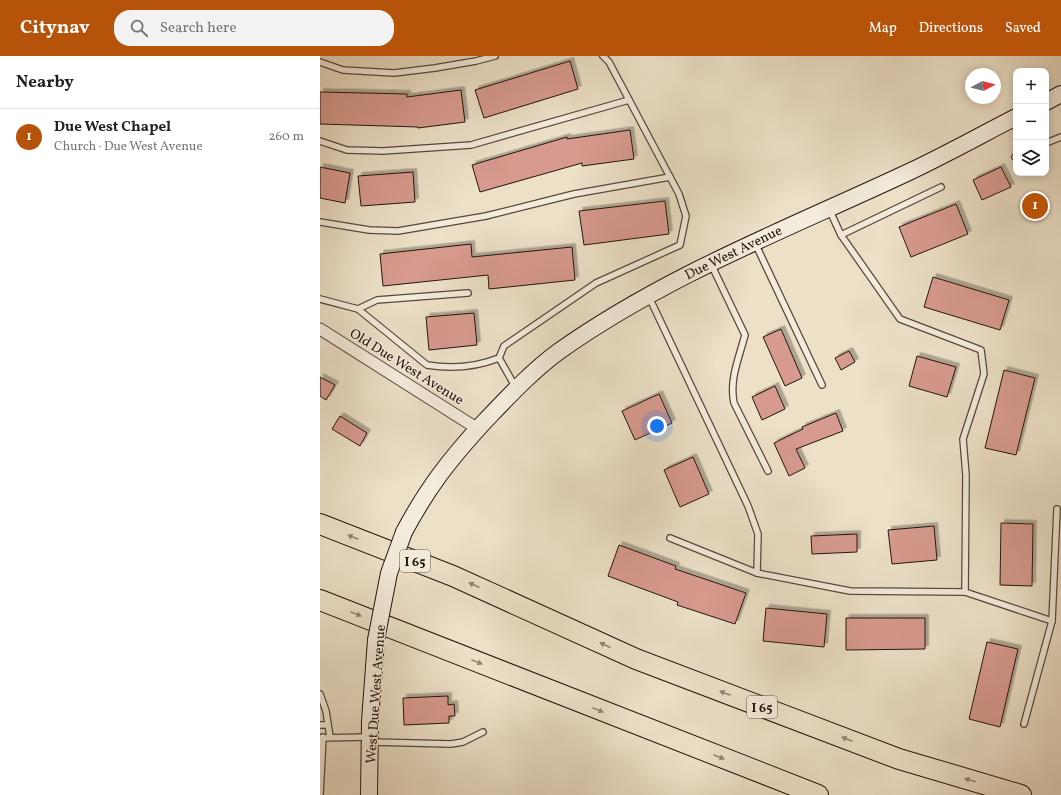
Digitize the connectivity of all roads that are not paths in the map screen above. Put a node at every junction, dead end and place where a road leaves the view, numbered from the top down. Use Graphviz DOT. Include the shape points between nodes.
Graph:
graph roads {
  1 [pos="491,56"];
  2 [pos="603,56"];
  3 [pos="320,62"];
  4 [pos="1061,94"];
  5 [pos="629,100"];
  6 [pos="1049,100"];
  7 [pos="1013,119"];
  8 [pos="1061,137"];
  9 [pos="320,141"];
  10 [pos="1049,142"];
  11 [pos="670,177"];
  12 [pos="940,187"];
  13 [pos="828,207"];
  14 [pos="320,222"];
  15 [pos="841,235"];
  16 [pos="754,241"];
  17 [pos="710,262"];
  18 [pos="468,293"];
  19 [pos="648,295"];
  20 [pos="320,299"];
  21 [pos="358,309"];
  22 [pos="320,329"];
  23 [pos="499,358"];
  24 [pos="822,385"];
  25 [pos="516,388"];
  26 [pos="478,429"];
  27 [pos="768,471"];
  28 [pos="1057,509"];
  29 [pos="320,524"];
  30 [pos="670,538"];
  31 [pos="757,573"];
  32 [pos="965,592"];
  33 [pos="320,600"];
  34 [pos="1052,621"];
  35 [pos="320,694"];
  36 [pos="1024,724"];
  37 [pos="320,725"];
  38 [pos="328,725"];
  39 [pos="483,732"];
  40 [pos="330,737"];
  41 [pos="321,738"];
  42 [pos="370,739"];
  43 [pos="320,795"];
  44 [pos="369,795"];
  45 [pos="818,795"];
  46 [pos="1021,795"];
  1 -- 3 [label="lane" via="435,68 394,73 343,70"];
  2 -- 5 [label="lane" via="609,62"];
  4 -- 6 [label="main road"];
  5 -- 9 [label="lane" via="471,145 383,151 346,150"];
  5 -- 11 [label="lane"];
  7 -- 13 [label="main road, Due West Avenue" via="912,171"];
  8 -- 10 [label="lane"];
  11 -- 14 [label="lane" via="574,194 486,216 398,231 369,230"];
  11 -- 23 [label="lane" via="686,216 680,245 596,283 504,346"];
  12 -- 15 [label="lane"];
  13 -- 15 [label="lane"];
  13 -- 16 [label="main road, Due West Avenue"];
  15 -- 32 [label="lane" via="900,319 981,350 984,374 963,439 966,476"];
  16 -- 17 [label="main road, Due West Avenue"];
  16 -- 24 [label="lane"];
  17 -- 19 [label="main road, Due West Avenue"];
  17 -- 27 [label="lane" via="745,335 734,377 734,403"];
  18 -- 21 [label="lane" via="377,300"];
  19 -- 25 [label="main road, Due West Avenue" via="557,353"];
  19 -- 31 [label="lane" via="748,506 758,534"];
  20 -- 21 [label="lane"];
  21 -- 23 [label="lane" via="426,365 463,367 484,364"];
  22 -- 26 [label="street, Old Due West Avenue"];
  23 -- 25 [label="lane"];
  25 -- 26 [label="main road, Due West Avenue"];
  26 -- 42 [label="main road, West Due West Avenue, bridge" via="443,468 419,503 404,532 389,573 376,640"];
  28 -- 34 [label="lane"];
  46 -- 29 [label="highway, I 65, one-way" via="899,759 636,659 453,576"];
  30 -- 31 [label="lane"];
  31 -- 32 [label="lane" via="850,591"];
  32 -- 34 [label="lane"];
  33 -- 45 [label="highway, one-way"];
  34 -- 36 [label="lane"];
  35 -- 38 [label="lane"];
  37 -- 38 [label="lane"];
  38 -- 40 [label="lane"];
  39 -- 42 [label="lane" via="463,742 451,744"];
  40 -- 41 [label="lane"];
  40 -- 42 [label="lane"];
  41 -- 43 [label="lane"];
  42 -- 44 [label="main road, West Due West Avenue"];
}
